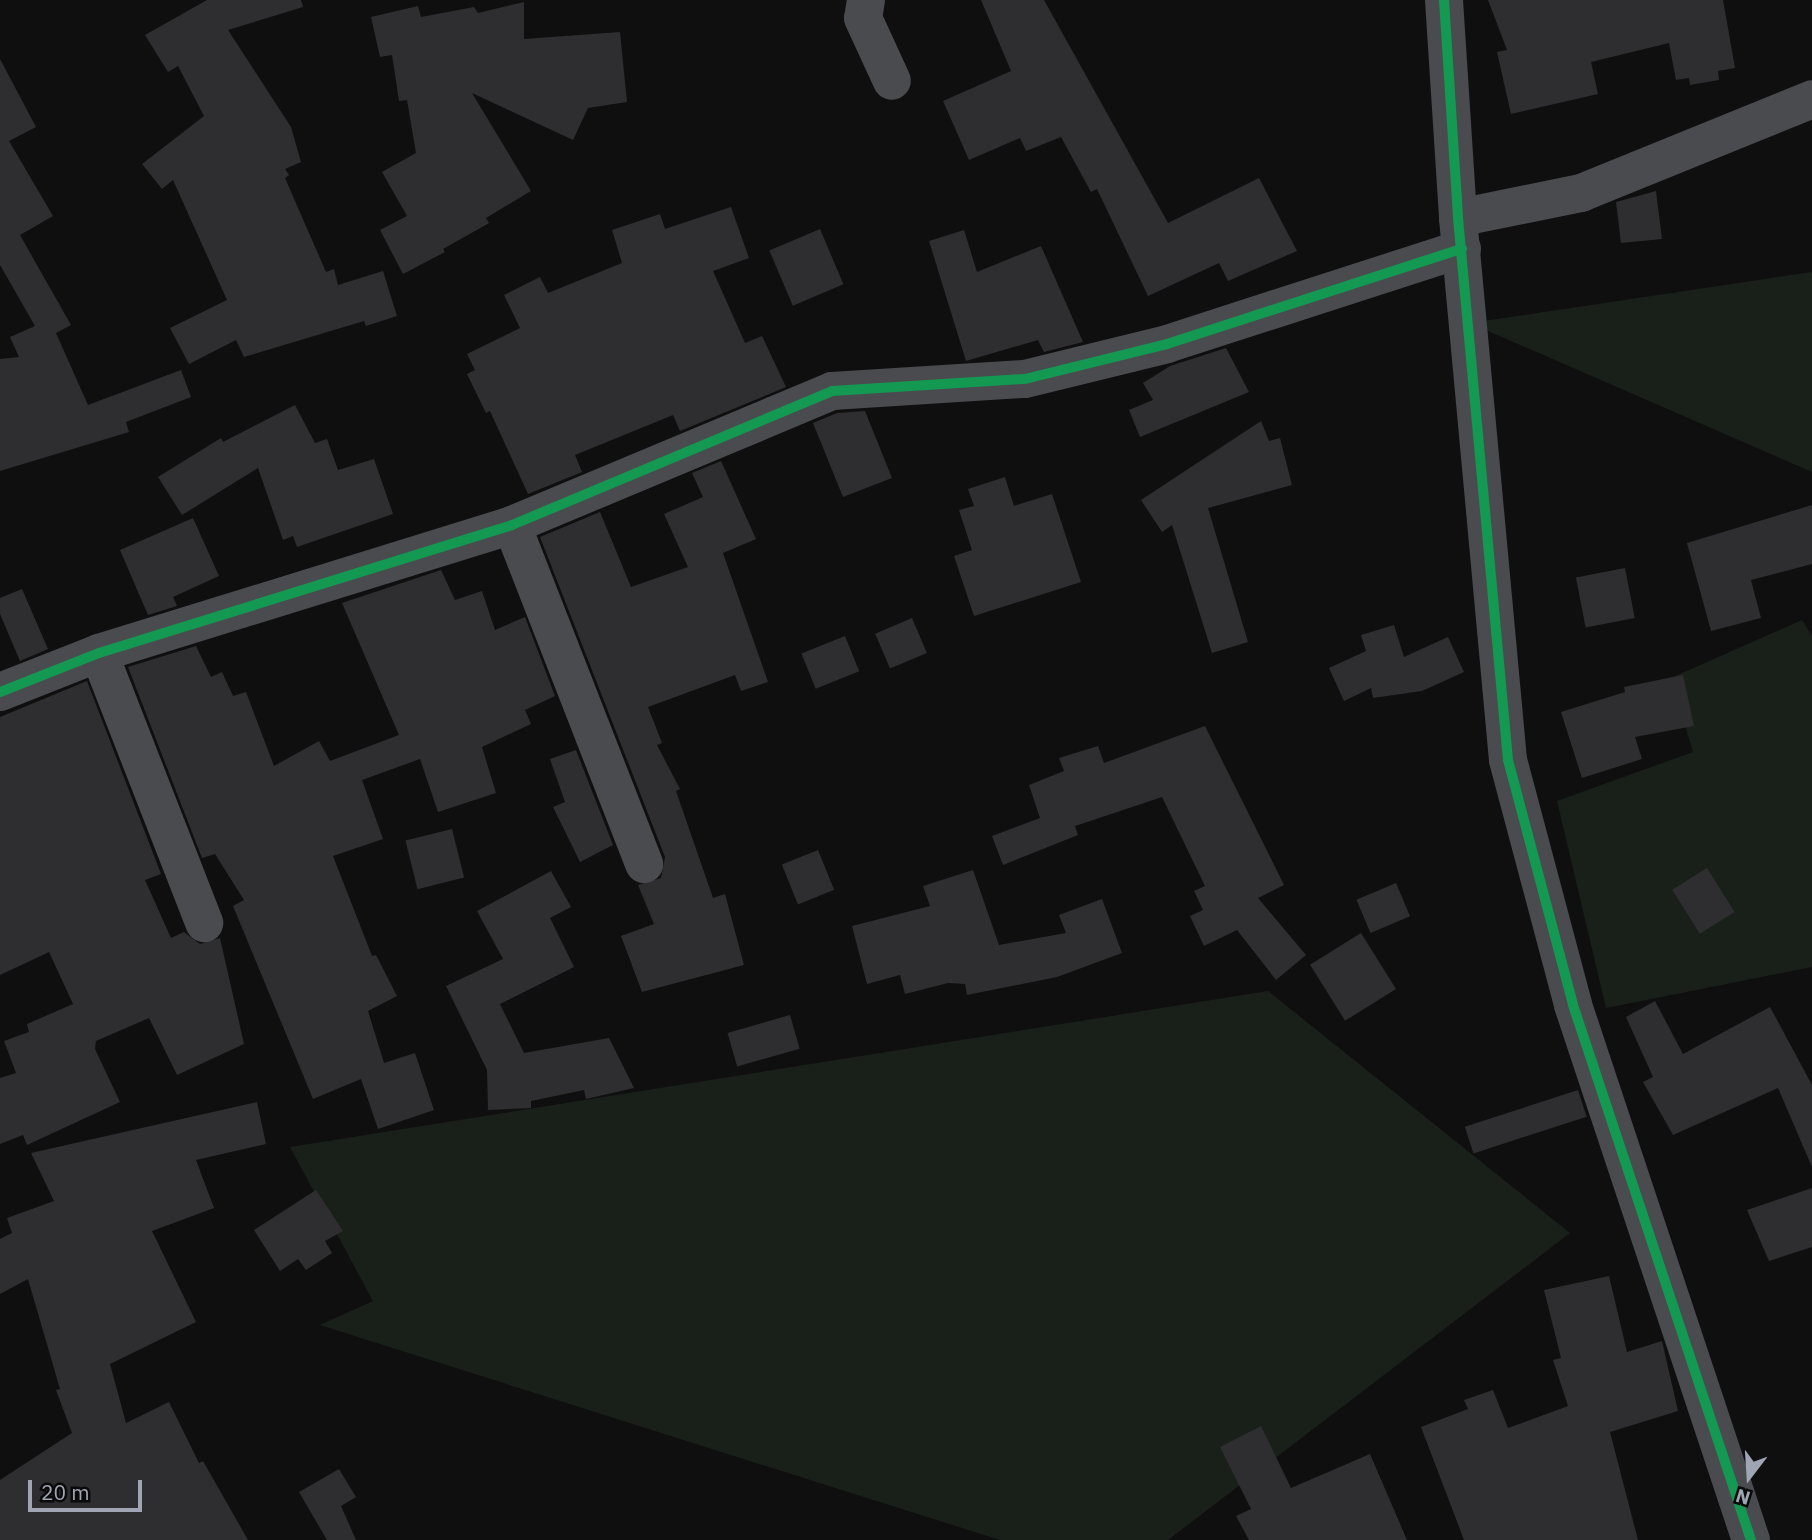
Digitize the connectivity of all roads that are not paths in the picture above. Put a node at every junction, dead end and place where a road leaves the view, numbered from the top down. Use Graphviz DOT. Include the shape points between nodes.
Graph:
graph roads {
  1 [pos="866,0"];
  2 [pos="1444,0"];
  3 [pos="892,80"];
  4 [pos="1812,99"];
  5 [pos="1460,233"];
  6 [pos="512,525"];
  7 [pos="99,653"];
  8 [pos="0,692"];
  9 [pos="644,864"];
  10 [pos="204,923"];
  11 [pos="1751,1540"];
  1 -- 3 [label="street" via="863,18"];
  2 -- 5 [label="street"];
  4 -- 5 [label="street" via="1581,193"];
  5 -- 6 [label="street" via="1167,344 1025,379 832,391"];
  5 -- 11 [label="street" via="1508,760 1573,1005"];
  6 -- 7 [label="street"];
  6 -- 9 [label="street"];
  7 -- 8 [label="street"];
  7 -- 10 [label="street"];
}
